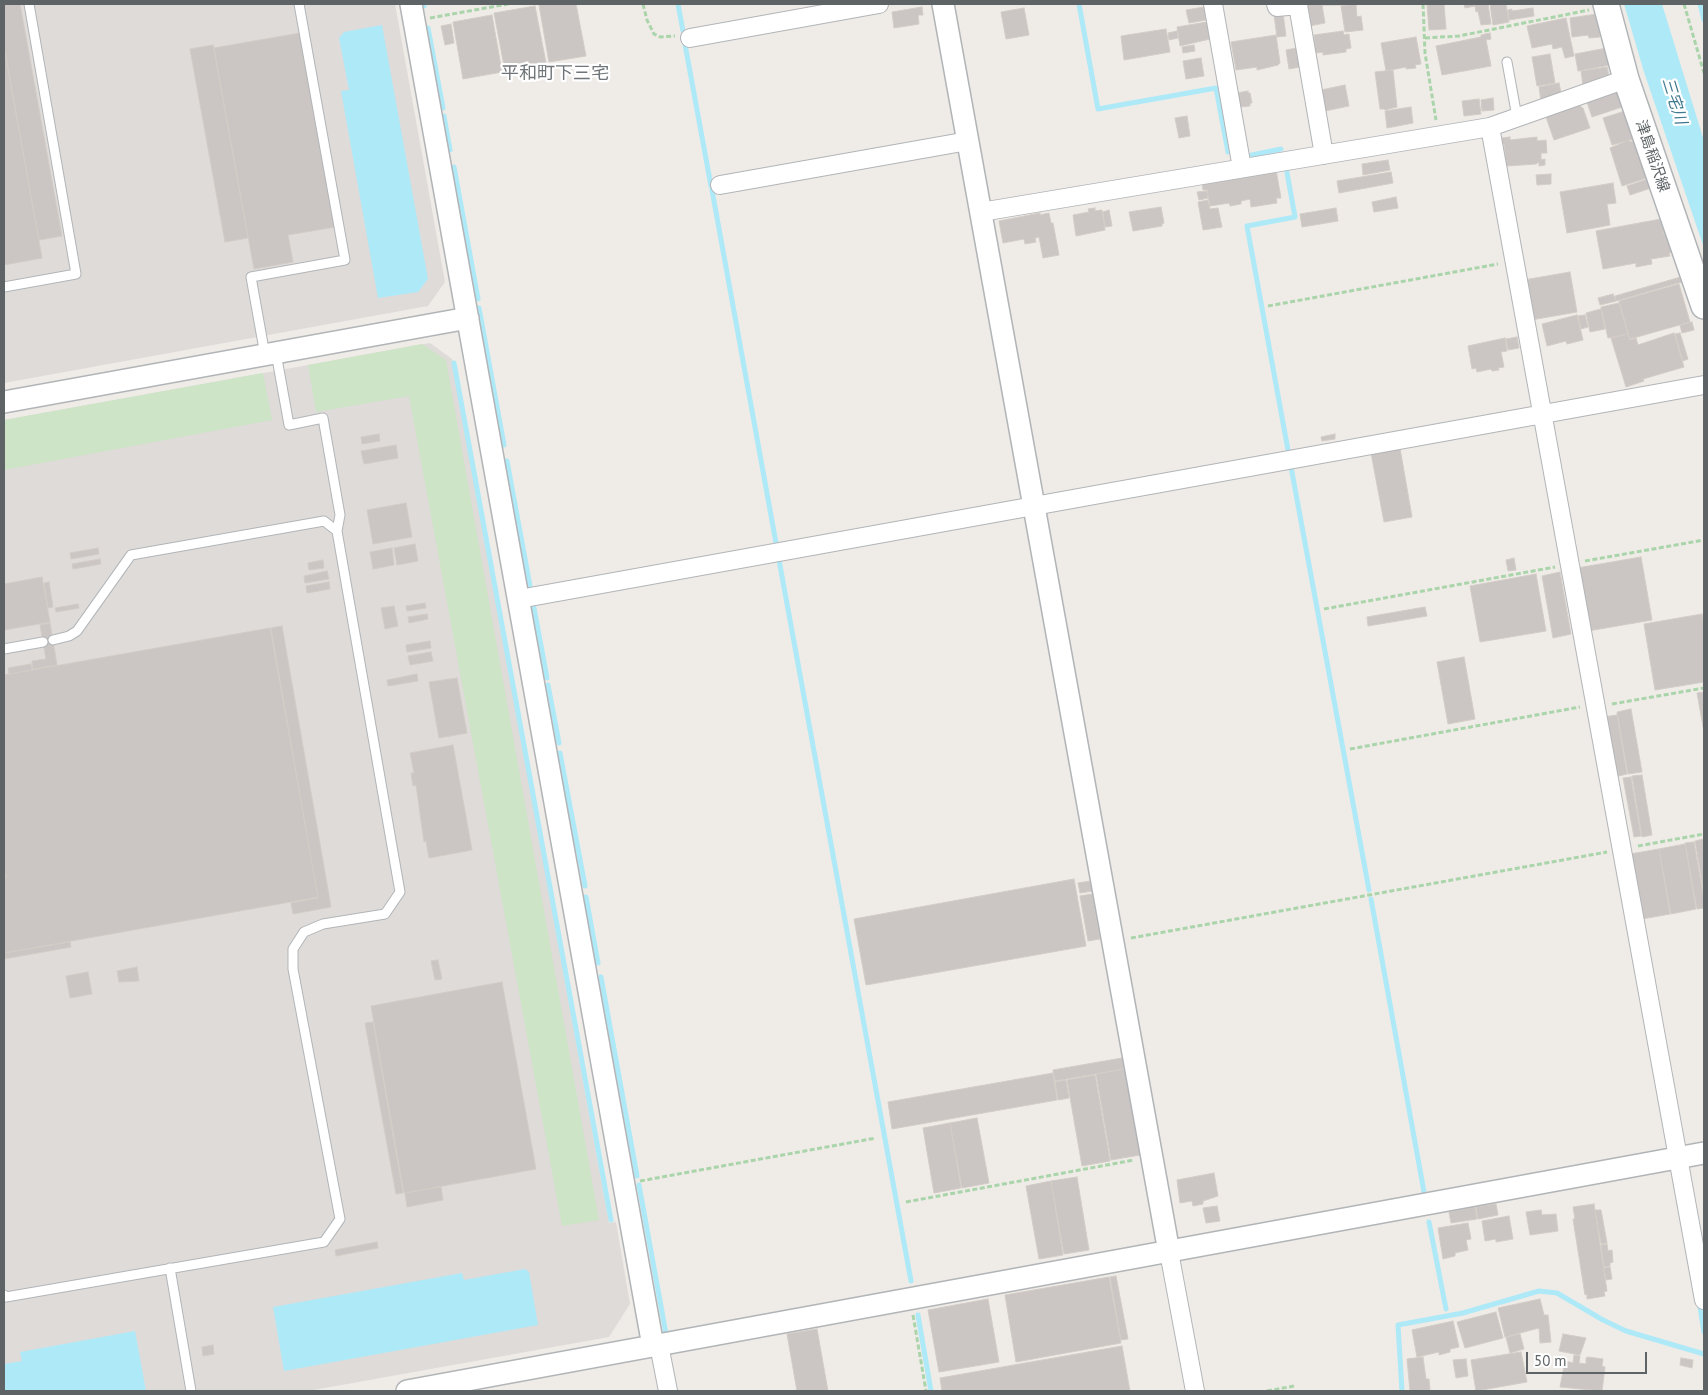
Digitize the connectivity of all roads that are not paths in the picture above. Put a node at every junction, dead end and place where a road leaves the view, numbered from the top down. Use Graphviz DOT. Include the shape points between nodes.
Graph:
graph roads {
  1 [pos="29,4"];
  2 [pos="299,4"];
  3 [pos="879,4"];
  4 [pos="943,4"];
  5 [pos="1213,4"];
  6 [pos="1276,4"];
  7 [pos="1607,5"];
  8 [pos="413,13"];
  9 [pos="690,38"];
  10 [pos="1507,62"];
  11 [pos="1626,79"];
  12 [pos="1517,118"];
  13 [pos="1490,127"];
  14 [pos="968,141"];
  15 [pos="1324,155"];
  16 [pos="1242,168"];
  17 [pos="720,186"];
  18 [pos="981,212"];
  19 [pos="4,287"];
  20 [pos="1704,306"];
  21 [pos="468,318"];
  22 [pos="271,354"];
  23 [pos="1704,385"];
  24 [pos="4,402"];
  25 [pos="1542,414"];
  26 [pos="1034,506"];
  27 [pos="337,531"];
  28 [pos="519,600"];
  29 [pos="4,649"];
  30 [pos="1704,1153"];
  31 [pos="1678,1158"];
  32 [pos="1169,1252"];
  33 [pos="170,1268"];
  34 [pos="4,1296"];
  35 [pos="1704,1300"];
  36 [pos="656,1346"];
  37 [pos="191,1391"];
  38 [pos="407,1391"];
  39 [pos="668,1391"];
  40 [pos="1195,1391"];
  1 -- 19 [label="lane" via="76,274"];
  2 -- 22 [label="lane" via="345,260 251,278"];
  3 -- 9 [label="street"];
  4 -- 14 [label="street"];
  5 -- 16 [label="street"];
  6 -- 15 [label="street" via="1277,8 1298,5"];
  7 -- 11 [label="main road, 津島稲沢線"];
  8 -- 21 [label="street"];
  10 -- 12 [label="lane"];
  11 -- 12 [label="street"];
  11 -- 20 [label="main road, 津島稲沢線"];
  12 -- 13 [label="street"];
  13 -- 15 [label="street"];
  13 -- 25 [label="street"];
  14 -- 17 [label="street"];
  14 -- 18 [label="street"];
  15 -- 16 [label="street"];
  16 -- 18 [label="street"];
  18 -- 26 [label="street"];
  21 -- 22 [label="street"];
  21 -- 28 [label="street"];
  22 -- 24 [label="street"];
  22 -- 27 [label="lane" via="289,425 323,418 340,515"];
  23 -- 25 [label="street"];
  25 -- 26 [label="street"];
  25 -- 31 [label="street"];
  26 -- 28 [label="street"];
  26 -- 32 [label="street"];
  27 -- 29 [label="lane" via="324,521 131,555 77,631 69,636"];
  27 -- 33 [label="lane" via="400,892 385,914 323,924 304,932 293,949 293,969 340,1219 324,1242"];
  28 -- 36 [label="street"];
  30 -- 31 [label="street"];
  31 -- 32 [label="street"];
  31 -- 35 [label="street"];
  32 -- 36 [label="street"];
  32 -- 40 [label="street"];
  33 -- 34 [label="lane"];
  33 -- 37 [label="lane"];
  36 -- 38 [label="street"];
  36 -- 39 [label="street"];
}
